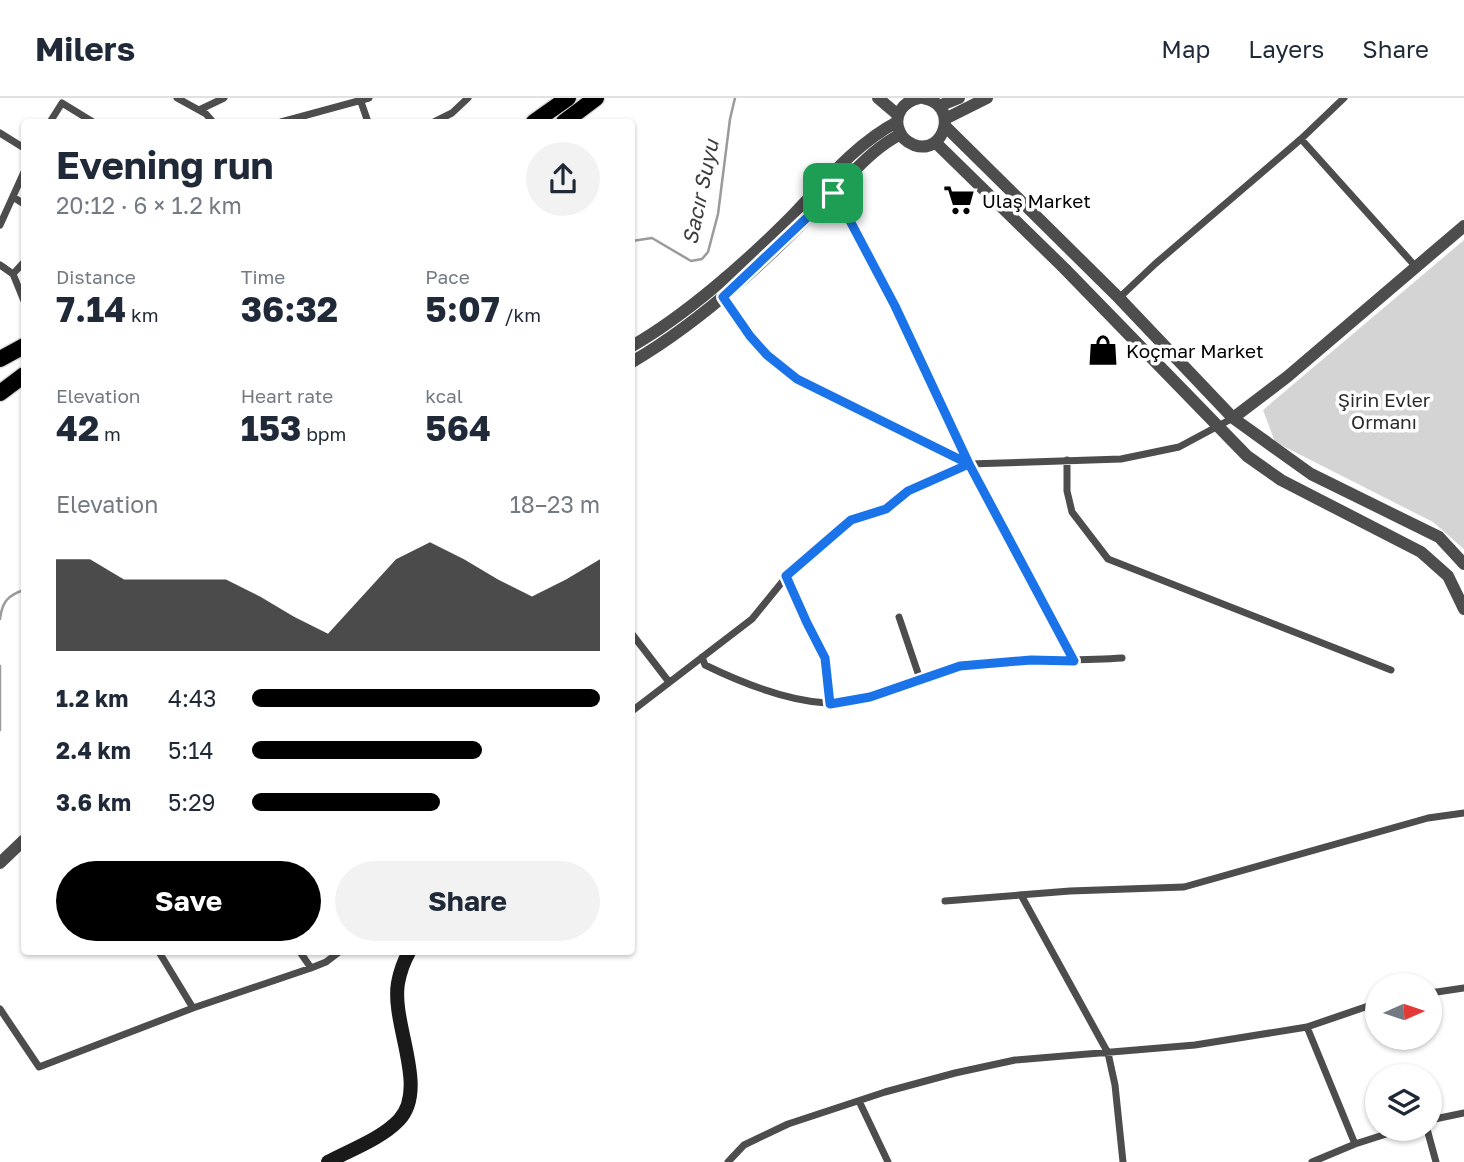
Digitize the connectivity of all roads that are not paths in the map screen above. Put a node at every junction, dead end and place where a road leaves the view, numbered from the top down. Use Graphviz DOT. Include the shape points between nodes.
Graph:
graph roads {
  1 [pos="177,98"];
  2 [pos="224,98"];
  3 [pos="369,98"];
  4 [pos="468,98"];
  5 [pos="568,98"];
  6 [pos="596,98"];
  7 [pos="878,98"];
  8 [pos="916,98"];
  9 [pos="959,98"];
  10 [pos="988,98"];
  11 [pos="1344,98"];
  12 [pos="361,102"];
  13 [pos="939,106"];
  14 [pos="199,110"];
  15 [pos="556,110"];
  16 [pos="52,119"];
  17 [pos="88,119"];
  18 [pos="210,119"];
  19 [pos="293,119"];
  20 [pos="367,119"];
  21 [pos="440,119"];
  22 [pos="540,119"];
  23 [pos="945,122"];
  24 [pos="899,124"];
  25 [pos="0,133"];
  26 [pos="1301,139"];
  27 [pos="935,142"];
  28 [pos="21,146"];
  29 [pos="21,179"];
  30 [pos="833,193"];
  31 [pos="13,197"];
  32 [pos="21,202"];
  33 [pos="0,225"];
  34 [pos="1464,226"];
  35 [pos="0,265"];
  36 [pos="21,265"];
  37 [pos="1416,267"];
  38 [pos="13,274"];
  39 [pos="21,294"];
  40 [pos="723,297"];
  41 [pos="1119,298"];
  42 [pos="635,344"];
  43 [pos="21,348"];
  44 [pos="0,359"];
  45 [pos="635,360"];
  46 [pos="21,378"];
  47 [pos="0,393"];
  48 [pos="1233,418"];
  49 [pos="1218,426"];
  50 [pos="1067,460"];
  51 [pos="969,464"];
  52 [pos="1464,564"];
  53 [pos="786,576"];
  54 [pos="1464,609"];
  55 [pos="899,617"];
  56 [pos="635,638"];
  57 [pos="702,657"];
  58 [pos="1122,658"];
  59 [pos="1074,661"];
  60 [pos="1391,670"];
  61 [pos="920,679"];
  62 [pos="669,682"];
  63 [pos="830,704"];
  64 [pos="635,708"];
  65 [pos="1464,813"];
  66 [pos="21,843"];
  67 [pos="0,863"];
  68 [pos="1021,895"];
  69 [pos="945,901"];
  70 [pos="161,955"];
  71 [pos="302,955"];
  72 [pos="335,955"];
  73 [pos="408,955"];
  74 [pos="311,968"];
  75 [pos="1464,988"];
  76 [pos="1442,991"];
  77 [pos="1365,1007"];
  78 [pos="193,1008"];
  79 [pos="0,1009"];
  80 [pos="1307,1027"];
  81 [pos="1108,1053"];
  82 [pos="859,1101"];
  83 [pos="1464,1113"];
  84 [pos="1442,1118"];
  85 [pos="1365,1141"];
  86 [pos="1430,1141"];
  87 [pos="1355,1144"];
  88 [pos="328,1162"];
  89 [pos="728,1162"];
  90 [pos="888,1162"];
  91 [pos="1123,1162"];
  92 [pos="1312,1162"];
  93 [pos="1436,1162"];
  1 -- 14 [label="street"];
  2 -- 14 [label="street"];
  3 -- 12 [label="street"];
  4 -- 21 [label="street"];
  5 -- 15 [label="highway"];
  6 -- 15 [label="highway"];
  7 -- 24 [label="street"];
  8 -- 13 [label="street"];
  8 -- 24 [label="street" via="901,108"];
  9 -- 13 [label="street"];
  10 -- 23 [label="street"];
  11 -- 26 [label="street"];
  12 -- 19 [label="street"];
  12 -- 20 [label="street"];
  13 -- 23 [label="street"];
  14 -- 18 [label="street"];
  15 -- 22 [label="highway"];
  16 -- 17 [label="street" via="62,103"];
  23 -- 27 [label="street"];
  23 -- 41 [label="street"];
  24 -- 27 [label="street" via="906,140 920,146"];
  24 -- 30 [label="street" via="889,140 856,166"];
  24 -- 42 [label="street" via="884,129 838,166 732,271"];
  25 -- 28 [label="street"];
  26 -- 37 [label="street"];
  26 -- 41 [label="street"];
  27 -- 49 [label="street"];
  29 -- 31 [label="street"];
  30 -- 40 [label="street"];
  30 -- 51 [label="street" via="895,306"];
  31 -- 32 [label="street"];
  31 -- 33 [label="street"];
  34 -- 37 [label="street"];
  35 -- 38 [label="street"];
  36 -- 38 [label="street"];
  37 -- 48 [label="street"];
  38 -- 39 [label="street"];
  40 -- 45 [label="street"];
  40 -- 51 [label="street" via="767,355 797,379"];
  41 -- 48 [label="street"];
  43 -- 44 [label="highway"];
  46 -- 47 [label="highway"];
  48 -- 49 [label="street"];
  48 -- 52 [label="street" via="1311,474 1439,537"];
  49 -- 50 [label="street" via="1179,447 1121,459"];
  49 -- 54 [label="street" via="1247,456 1282,480 1421,552 1448,576"];
  50 -- 51 [label="street"];
  50 -- 60 [label="street" via="1072,512 1108,559"];
  51 -- 53 [label="street" via="908,491 886,509 851,520"];
  51 -- 59 [label="street"];
  53 -- 57 [label="street" via="752,618"];
  53 -- 63 [label="street" via="825,658"];
  55 -- 61 [label="street"];
  56 -- 62 [label="street"];
  57 -- 62 [label="street"];
  57 -- 63 [label="street" via="705,665 733,678"];
  58 -- 59 [label="street"];
  59 -- 61 [label="street" via="960,666"];
  61 -- 63 [label="street" via="870,697"];
  62 -- 64 [label="street"];
  65 -- 68 [label="street" via="1428,818 1184,887"];
  66 -- 67 [label="street"];
  68 -- 69 [label="street"];
  68 -- 81 [label="street"];
  70 -- 78 [label="street"];
  71 -- 74 [label="street"];
  72 -- 74 [label="street"];
  73 -- 88 [label="main road" via="398,984 402,1039 410,1068 407,1106 400,1120 386,1131"];
  74 -- 78 [label="street"];
  75 -- 76 [label="street"];
  77 -- 80 [label="street"];
  78 -- 79 [label="street" via="39,1067"];
  80 -- 81 [label="street"];
  80 -- 87 [label="street"];
  81 -- 82 [label="street" via="1015,1060"];
  81 -- 91 [label="street"];
  82 -- 89 [label="street" via="788,1124 744,1145"];
  82 -- 90 [label="street"];
  83 -- 84 [label="street"];
  85 -- 87 [label="street"];
  86 -- 93 [label="street"];
  87 -- 92 [label="street"];
}
